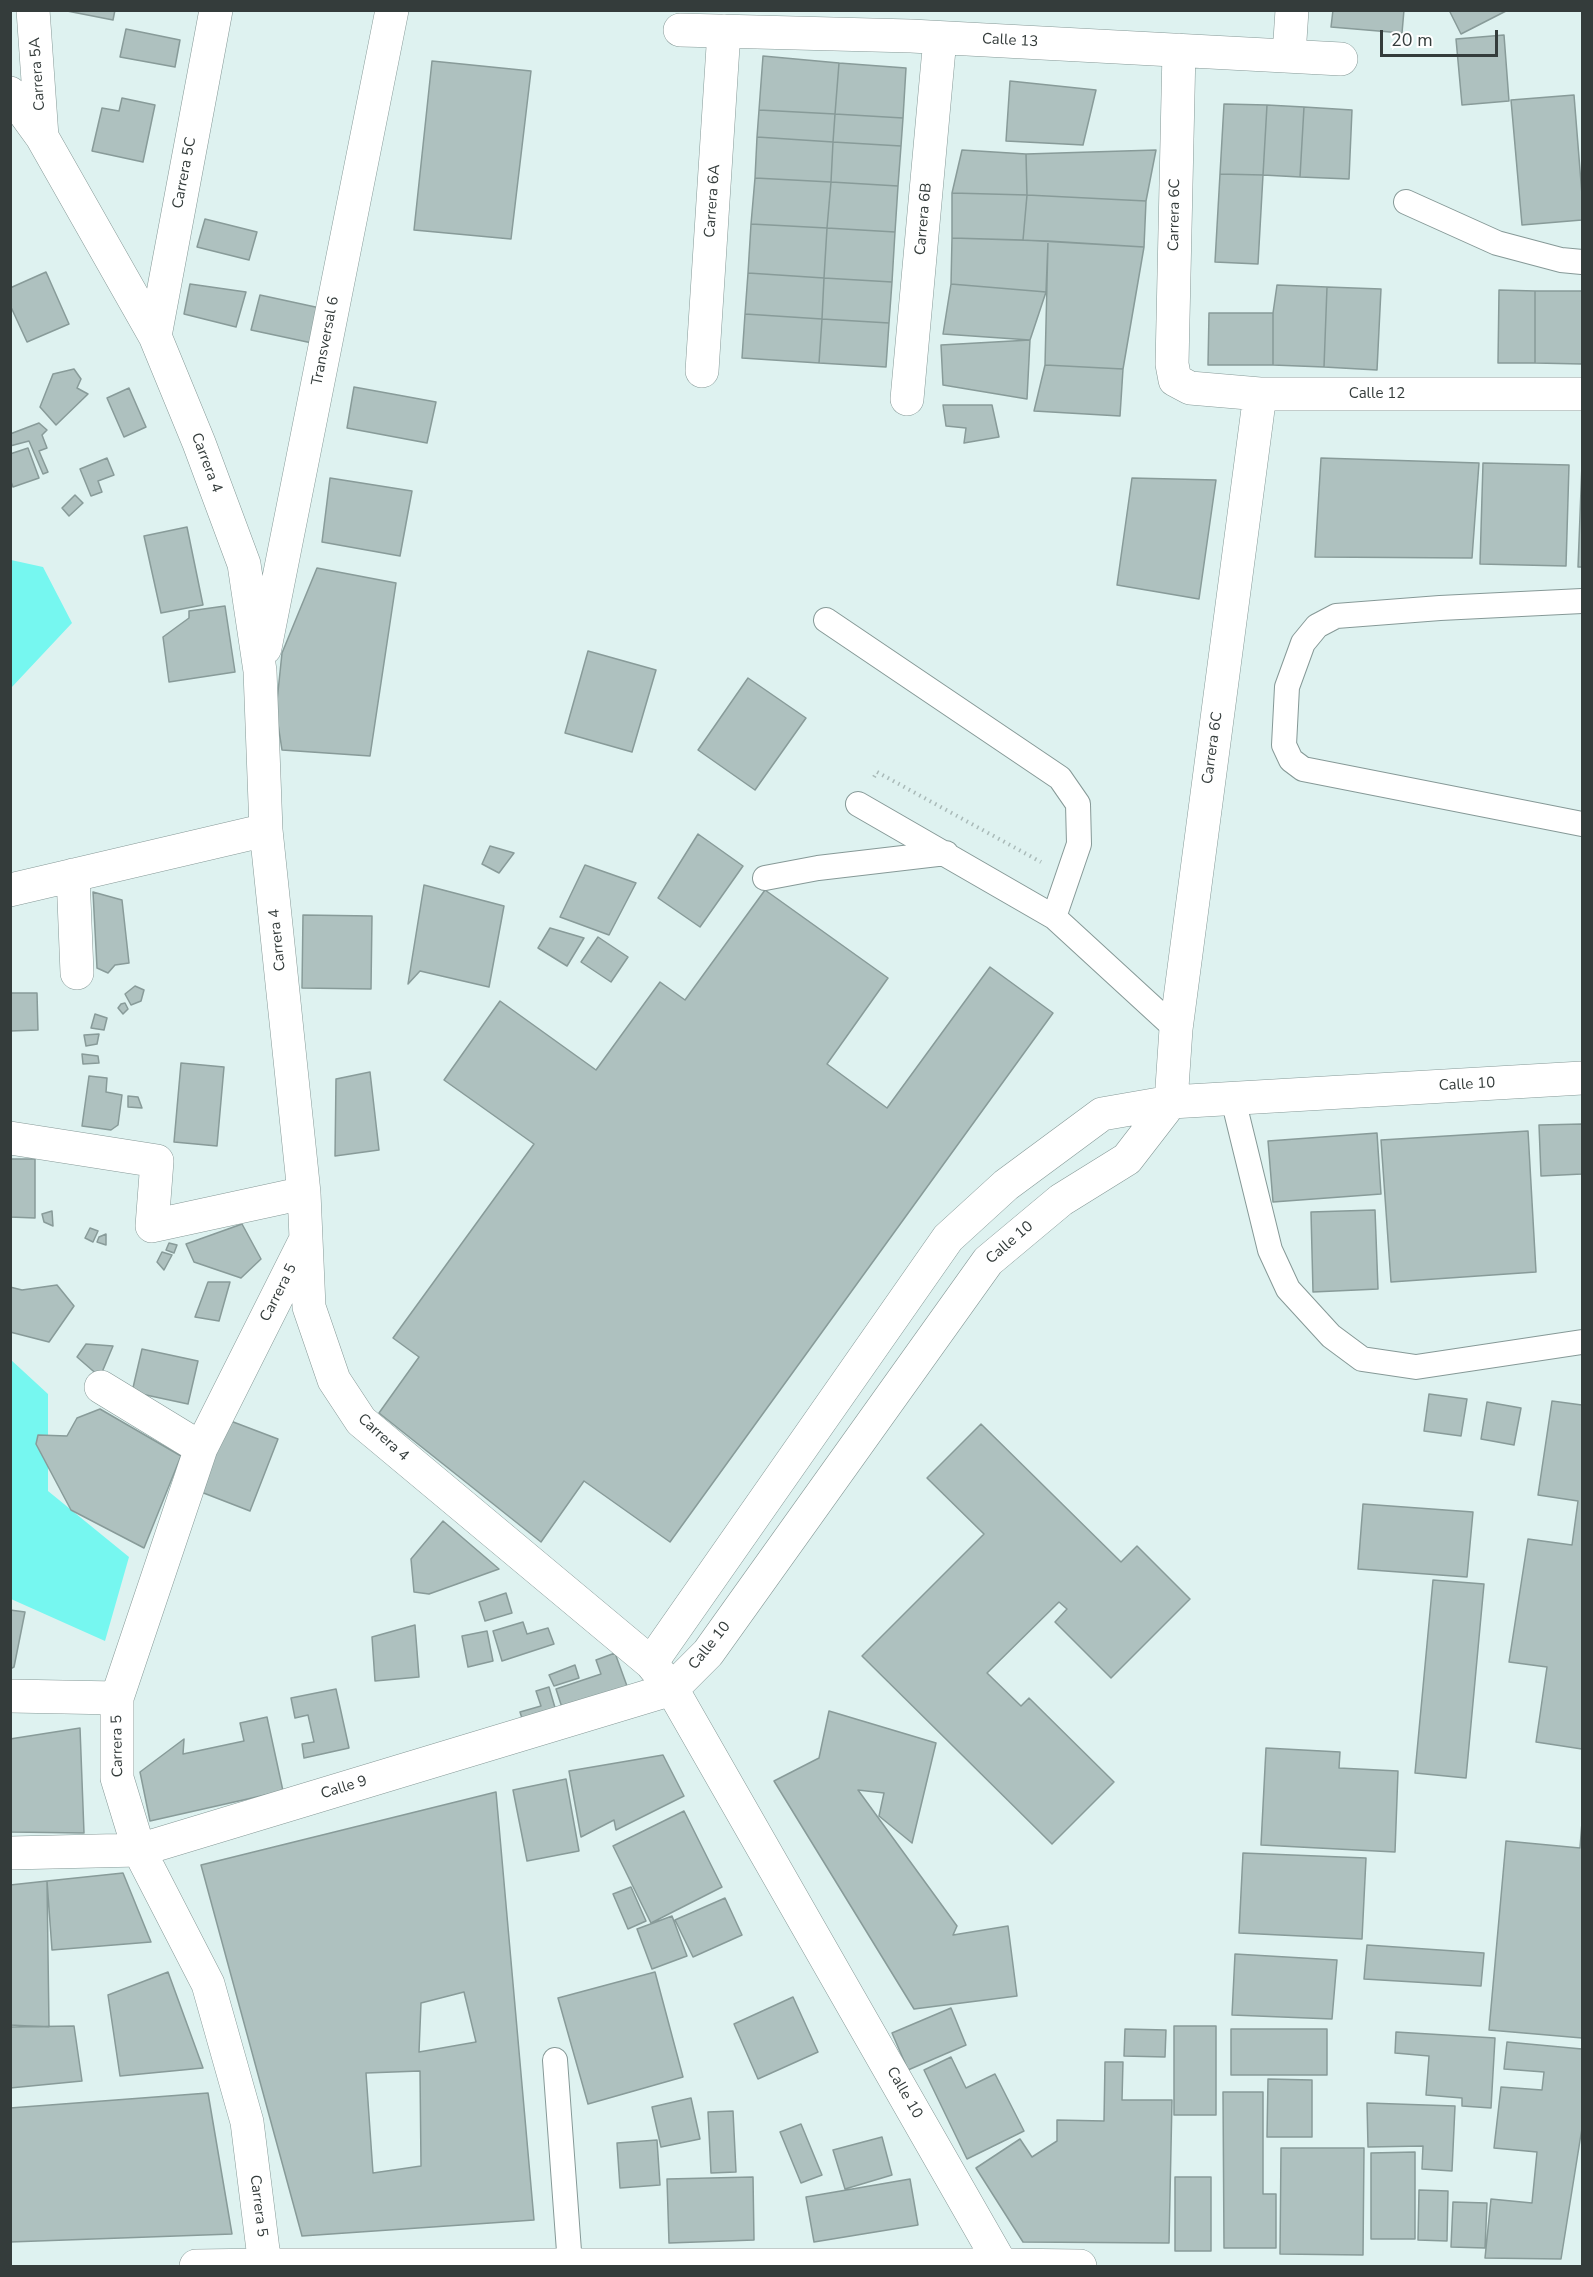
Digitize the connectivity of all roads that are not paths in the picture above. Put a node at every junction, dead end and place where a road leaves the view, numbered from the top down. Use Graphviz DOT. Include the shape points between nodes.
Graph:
graph roads {
  1 [pos="33,10"];
  2 [pos="216,10"];
  3 [pos="392,10"];
  4 [pos="1292,10"];
  5 [pos="922,28"];
  6 [pos="680,30"];
  7 [pos="724,31"];
  8 [pos="1179,50"];
  9 [pos="1289,55"];
  10 [pos="1341,59"];
  11 [pos="10,93"];
  12 [pos="42,137"];
  13 [pos="1406,202"];
  14 [pos="1582,262"];
  15 [pos="155,336"];
  16 [pos="702,371"];
  17 [pos="1175,380"];
  18 [pos="1260,394"];
  19 [pos="1582,394"];
  20 [pos="907,399"];
  21 [pos="1582,601"];
  22 [pos="826,620"];
  23 [pos="261,671"];
  24 [pos="858,804"];
  25 [pos="1582,824"];
  26 [pos="266,830"];
  27 [pos="946,853"];
  28 [pos="73,875"];
  29 [pos="765,878"];
  30 [pos="10,890"];
  31 [pos="1054,917"];
  32 [pos="77,973"];
  33 [pos="1176,1029"];
  34 [pos="1582,1078"];
  35 [pos="1233,1099"];
  36 [pos="1171,1102"];
  37 [pos="10,1138"];
  38 [pos="304,1193"];
  39 [pos="306,1239"];
  40 [pos="1582,1342"];
  41 [pos="101,1387"];
  42 [pos="201,1448"];
  43 [pos="651,1663"];
  44 [pos="672,1689"];
  45 [pos="10,1696"];
  46 [pos="117,1698"];
  47 [pos="139,1850"];
  48 [pos="10,1853"];
  49 [pos="555,2060"];
  50 [pos="570,2265"];
  51 [pos="196,2266"];
  52 [pos="265,2266"];
  53 [pos="1002,2266"];
  54 [pos="1080,2266"];
  1 -- 12 [label="street, Carrera 5A"];
  2 -- 15 [label="street, Carrera 5C"];
  3 -- 23 [label="street, Transversal 6"];
  4 -- 9 [label="street"];
  5 -- 7 [label="street, Calle 13"];
  5 -- 8 [label="street, Calle 13"];
  5 -- 20 [label="street, Carrera 6B"];
  6 -- 7 [label="street, Calle 13"];
  7 -- 16 [label="street, Carrera 6A"];
  8 -- 9 [label="street, Calle 13"];
  8 -- 17 [label="street, Carrera 6C" via="1172,364"];
  9 -- 10 [label="street, Calle 13"];
  11 -- 12 [label="street, Carrera 4"];
  12 -- 15 [label="street, Carrera 4"];
  13 -- 14 [label="lane" via="1497,243"];
  15 -- 23 [label="street, Carrera 4" via="244,564"];
  17 -- 18 [label="street, Calle 12" via="1190,388"];
  18 -- 19 [label="street, Calle 12"];
  18 -- 33 [label="street, Carrera 6C"];
  21 -- 25 [label="lane" via="1336,616 1317,626 1303,643 1287,687 1284,744 1291,759 1303,769"];
  22 -- 31 [label="lane" via="1060,778 1078,804 1079,844"];
  23 -- 26 [label="street, Carrera 4"];
  24 -- 27 [label="lane"];
  26 -- 28 [label="street"];
  26 -- 38 [label="street, Carrera 4"];
  27 -- 29 [label="lane"];
  27 -- 31 [label="lane"];
  28 -- 30 [label="street"];
  28 -- 32 [label="street"];
  31 -- 33 [label="lane"];
  33 -- 36 [label="street, Carrera 6C"];
  34 -- 35 [label="street, Calle 10"];
  35 -- 36 [label="street, Calle 10"];
  35 -- 40 [label="lane" via="1270,1250 1288,1289 1331,1336 1362,1359 1416,1367"];
  36 -- 43 [label="street, Calle 10" via="1102,1114 1006,1185 948,1238"];
  36 -- 44 [label="street, Calle 10" via="1127,1158 1062,1200 988,1261 708,1653"];
  37 -- 38 [label="street" via="157,1161 152,1226"];
  38 -- 39 [label="street, Carrera 4"];
  39 -- 42 [label="street, Carrera 5"];
  39 -- 43 [label="street, Carrera 4" via="309,1307 334,1380 361,1421"];
  41 -- 42 [label="street"];
  42 -- 46 [label="street, Carrera 5"];
  43 -- 44 [label="street, Carrera 4"];
  44 -- 47 [label="street, Calle 9"];
  44 -- 53 [label="street, Calle 10"];
  45 -- 46 [label="street"];
  46 -- 47 [label="street, Carrera 5" via="117,1778"];
  47 -- 48 [label="street, Calle 9"];
  47 -- 52 [label="street, Carrera 5" via="208,1984 247,2122"];
  49 -- 50 [label="lane"];
  50 -- 52 [label="street"];
  50 -- 53 [label="street"];
  51 -- 52 [label="street"];
  53 -- 54 [label="street"];
}
